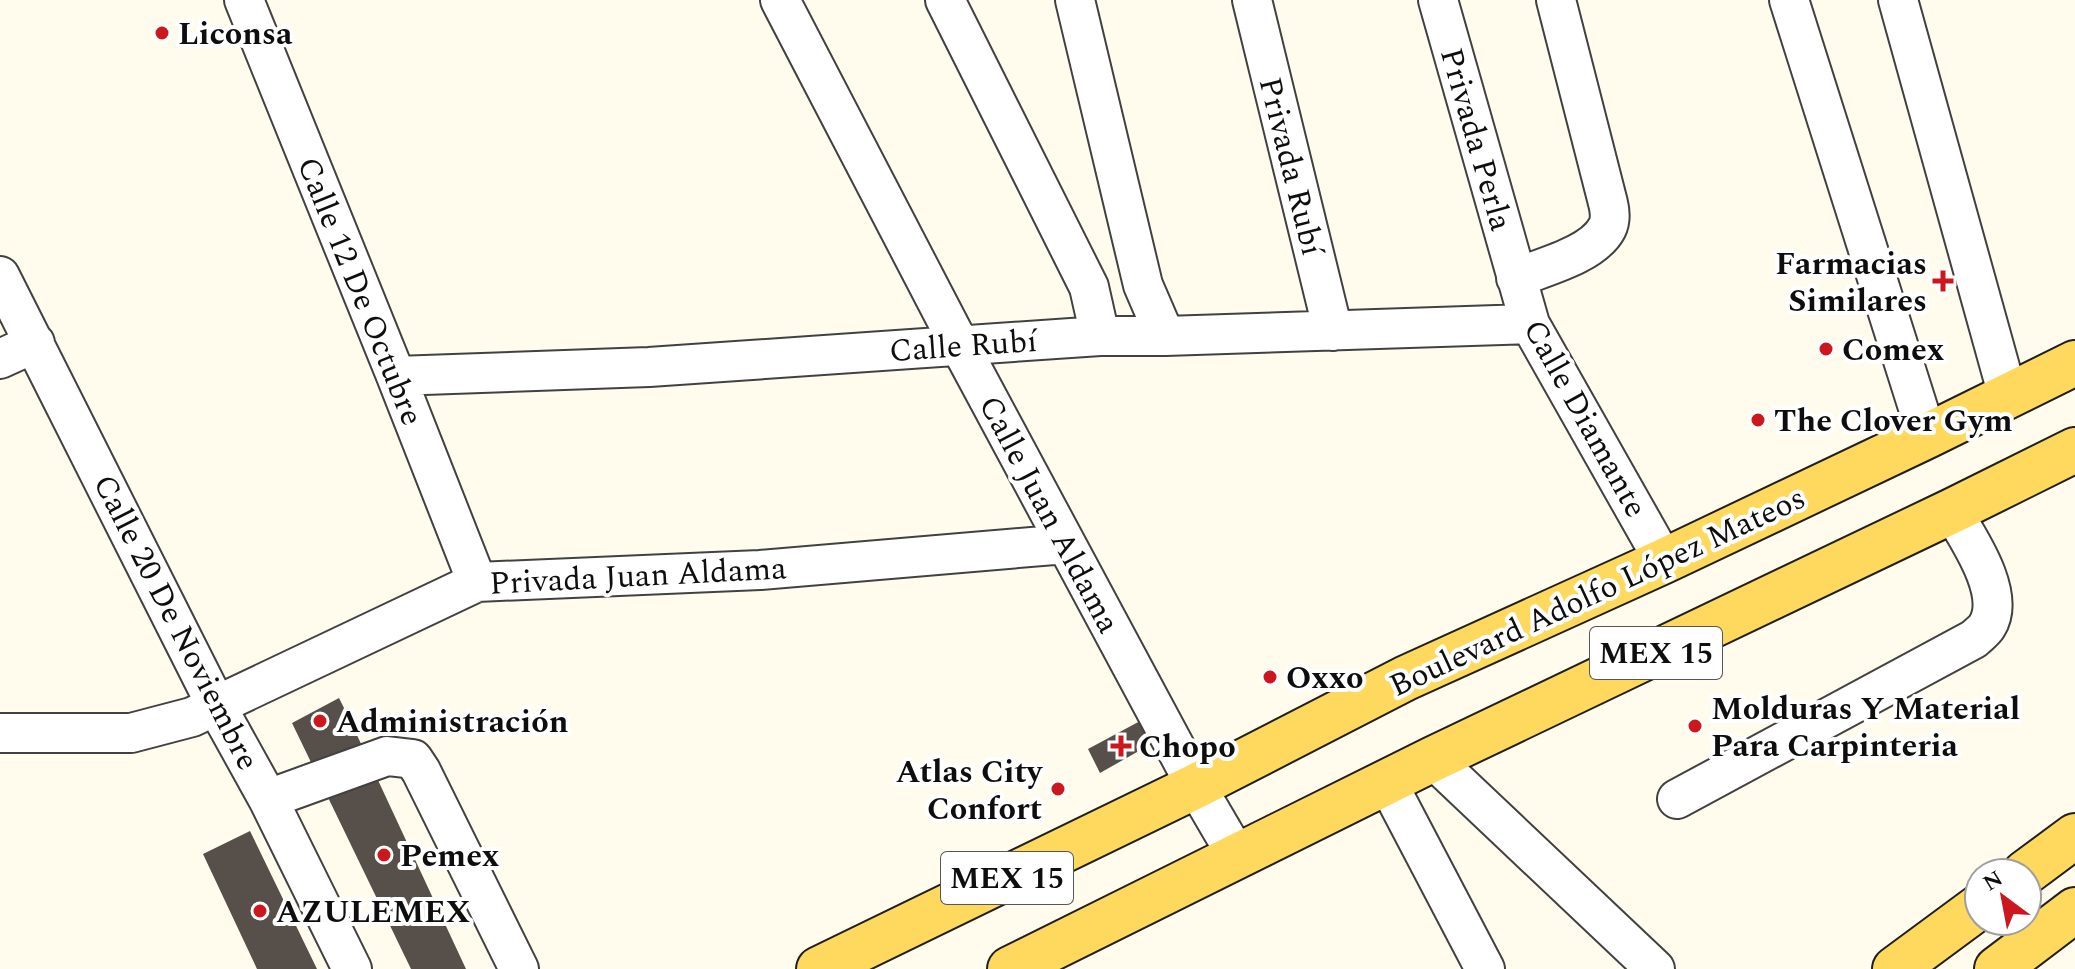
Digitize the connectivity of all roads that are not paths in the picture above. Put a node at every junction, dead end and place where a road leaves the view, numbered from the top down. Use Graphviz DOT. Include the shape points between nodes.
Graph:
graph roads {
  1 [pos="244,0"];
  2 [pos="780,0"];
  3 [pos="945,0"];
  4 [pos="1075,0"];
  5 [pos="1252,0"];
  6 [pos="1438,0"];
  7 [pos="1556,0"];
  8 [pos="1789,0"];
  9 [pos="1898,0"];
  10 [pos="0,276"];
  11 [pos="1516,278"];
  12 [pos="1530,324"];
  13 [pos="1333,331"];
  14 [pos="1100,336"];
  15 [pos="1165,336"];
  16 [pos="35,343"];
  17 [pos="960,346"];
  18 [pos="0,359"];
  19 [pos="2075,363"];
  20 [pos="396,376"];
  21 [pos="2008,396"];
  22 [pos="1927,436"];
  23 [pos="2075,450"];
  24 [pos="1952,511"];
  25 [pos="1066,544"];
  26 [pos="1664,561"];
  27 [pos="477,582"];
  28 [pos="217,707"];
  29 [pos="0,733"];
  30 [pos="1433,759"];
  31 [pos="1387,782"];
  32 [pos="1196,786"];
  33 [pos="268,799"];
  34 [pos="1677,799"];
  35 [pos="2075,836"];
  36 [pos="1237,856"];
  37 [pos="2043,860"];
  38 [pos="2075,910"];
  39 [pos="1963,919"];
  40 [pos="352,969"];
  41 [pos="519,969"];
  42 [pos="819,969"];
  43 [pos="1010,969"];
  44 [pos="1485,969"];
  45 [pos="1655,969"];
  46 [pos="1895,969"];
  47 [pos="1997,969"];
  1 -- 20 [label="street, Calle 12 De Octubre"];
  2 -- 17 [label="street, Calle Juan Aldama"];
  3 -- 14 [label="street" via="1089,287"];
  4 -- 15 [label="street" via="1143,285"];
  5 -- 13 [label="street, Privada Rubí"];
  6 -- 11 [label="street, Privada Perla"];
  7 -- 11 [label="street, Calle Diamante" via="1610,219 1599,240 1587,249"];
  8 -- 22 [label="street"];
  9 -- 21 [label="street"];
  10 -- 16 [label="street, Calle 20 De Noviembre"];
  11 -- 12 [label="street, Calle Diamante"];
  12 -- 13 [label="street, Calle Rubí"];
  12 -- 26 [label="street, Calle Diamante"];
  13 -- 15 [label="street, Calle Rubí"];
  14 -- 15 [label="street, Calle Rubí"];
  14 -- 17 [label="street, Calle Rubí"];
  16 -- 18 [label="street"];
  16 -- 28 [label="street, Calle 20 De Noviembre"];
  17 -- 20 [label="street, Calle Rubí" via="649,367"];
  17 -- 25 [label="street, Calle Juan Aldama"];
  19 -- 21 [label="main road, Boulevard Adolfo López Mateos / MEX 15"];
  20 -- 27 [label="street, Calle 12 De Octubre"];
  21 -- 22 [label="main road, Boulevard Adolfo López Mateos / MEX 15"];
  22 -- 26 [label="main road, Boulevard Adolfo López Mateos / MEX 15"];
  23 -- 24 [label="main road, MEX 15"];
  24 -- 30 [label="main road, MEX 15"];
  24 -- 34 [label="street" via="1984,565 1993,601 1981,632"];
  25 -- 27 [label="street, Privada Juan Aldama" via="760,570"];
  25 -- 32 [label="street, Calle Juan Aldama"];
  26 -- 32 [label="main road, Boulevard Adolfo López Mateos / MEX 15" via="1406,678"];
  27 -- 28 [label="street, Privada Juan Aldama"];
  28 -- 29 [label="street, Privada Juan Aldama" via="131,733"];
  28 -- 33 [label="street, Calle 20 De Noviembre"];
  30 -- 31 [label="main road, MEX 15"];
  30 -- 45 [label="street"];
  31 -- 36 [label="main road, MEX 15"];
  31 -- 44 [label="street"];
  32 -- 36 [label="street, Calle Juan Aldama"];
  32 -- 42 [label="main road, Boulevard Adolfo López Mateos / MEX 15"];
  33 -- 40 [label="street, Calle 20 De Noviembre"];
  33 -- 41 [label="street" via="387,756 413,759"];
  35 -- 37 [label="main road"];
  36 -- 43 [label="main road, MEX 15"];
  38 -- 47 [label="main road"];
  39 -- 46 [label="main road"];
}
